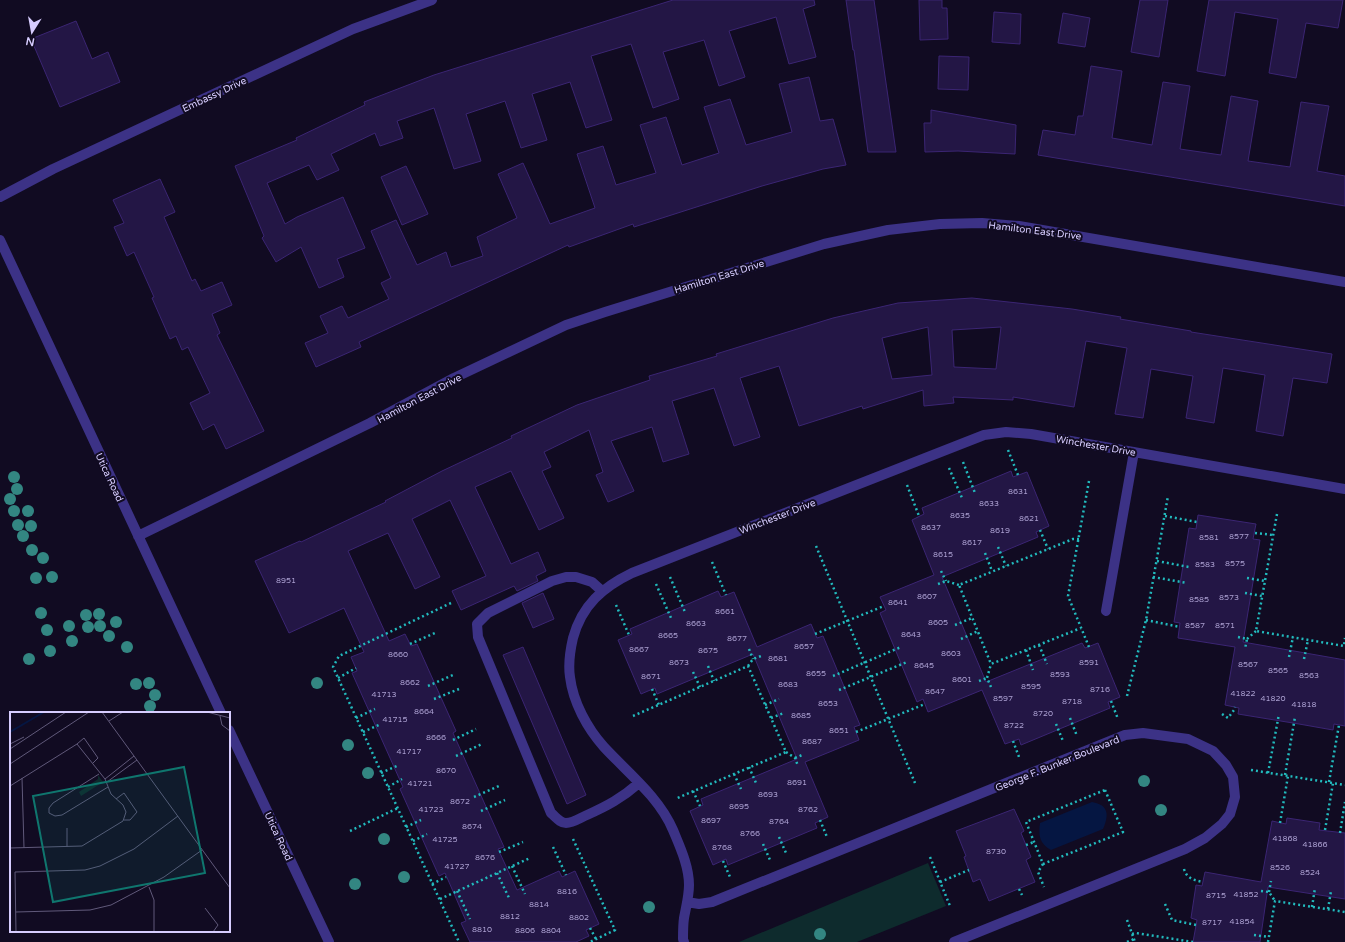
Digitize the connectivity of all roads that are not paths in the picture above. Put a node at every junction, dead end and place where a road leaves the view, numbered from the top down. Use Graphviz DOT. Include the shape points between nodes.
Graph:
graph roads {
  1 [pos="432,0"];
  2 [pos="0,197"];
  3 [pos="0,240"];
  4 [pos="1345,282"];
  5 [pos="1134,452"];
  6 [pos="1345,489"];
  7 [pos="138,536"];
  8 [pos="602,591"];
  9 [pos="1106,611"];
  10 [pos="221,712"];
  11 [pos="230,732"];
  12 [pos="639,783"];
  13 [pos="687,902"];
  14 [pos="681,941"];
  15 [pos="329,942"];
  16 [pos="954,942"];
  1 -- 2 [label="street, Embassy Drive" via="354,29 53,169"];
  3 -- 7 [label="street, Utica Road"];
  4 -- 7 [label="street, Hamilton East Drive" via="1019,226 982,223 940,224 888,230 824,244 566,325"];
  5 -- 6 [label="street, Winchester Drive"];
  5 -- 8 [label="street, Winchester Drive" via="1031,434 1006,432 984,435 632,573"];
  5 -- 9 [label="street"];
  7 -- 10 [label="street, Utica Road"];
  8 -- 12 [label="street, Winchester Drive" via="579,621 570,651 570,677 574,695 586,722 603,745"];
  8 -- 12 [label="street" via="592,582 576,577 552,581 488,613 477,624 478,637 552,813 560,821 574,822 612,804"];
  11 -- 15 [label="street, Utica Road"];
  12 -- 13 [label="street, Winchester Drive" via="660,807 672,829 687,867"];
  13 -- 14 [label="street, Winchester Drive"];
  13 -- 16 [label="street, George F. Bunker Boulevard" via="712,902 1125,735 1143,733 1188,739 1213,751 1226,764 1233,777 1234,797 1230,814 1205,838 1185,850"];
}
